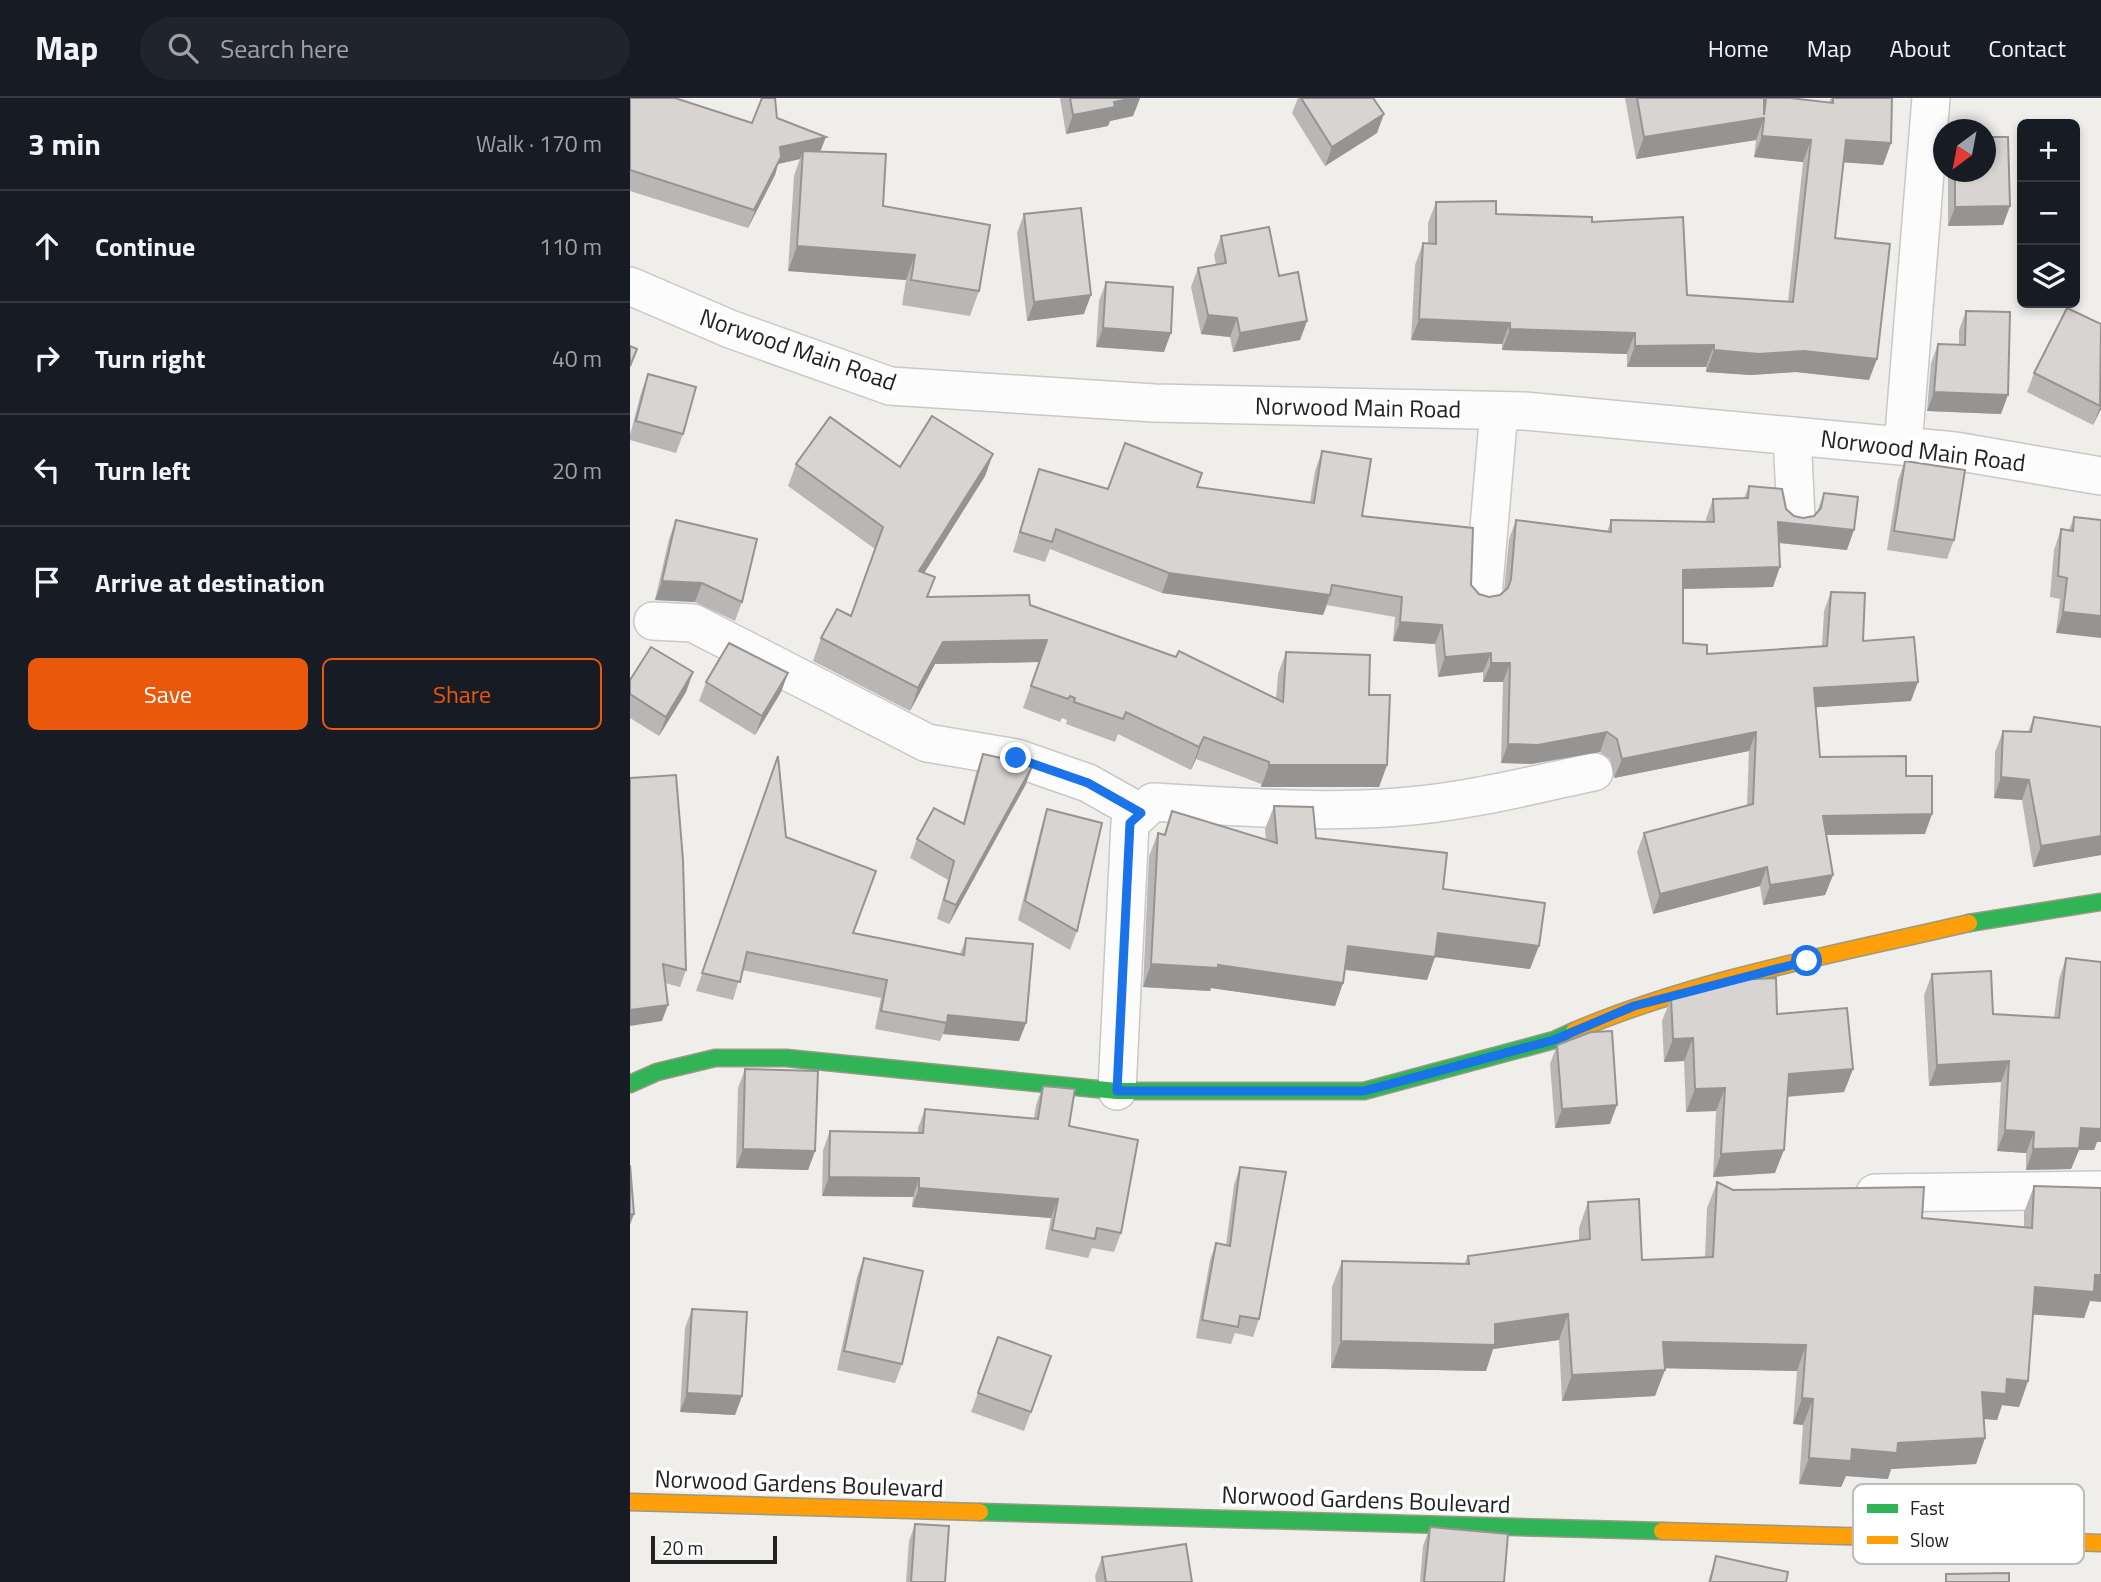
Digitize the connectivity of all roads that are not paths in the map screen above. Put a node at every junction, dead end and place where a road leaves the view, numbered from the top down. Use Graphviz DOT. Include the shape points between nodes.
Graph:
graph roads {
  1 [pos="1931,98"];
  2 [pos="630,286"];
  3 [pos="1499,411"];
  4 [pos="1792,436"];
  5 [pos="1903,446"];
  6 [pos="2101,476"];
  7 [pos="1796,517"];
  8 [pos="1483,596"];
  9 [pos="653,621"];
  10 [pos="1594,772"];
  11 [pos="1141,813"];
  12 [pos="2101,902"];
  13 [pos="630,1084"];
  14 [pos="1117,1091"];
  15 [pos="2101,1190"];
  16 [pos="1844,1193"];
  17 [pos="630,1502"];
  18 [pos="1853,1536"];
  1 -- 5 [label="street"];
  2 -- 3 [label="street, Norwood Main Road" via="730,330 890,386 1154,403"];
  3 -- 4 [label="street, Norwood Main Road"];
  3 -- 8 [label="street"];
  4 -- 5 [label="street, Norwood Main Road"];
  4 -- 7 [label="street"];
  5 -- 6 [label="street, Norwood Main Road"];
  9 -- 11 [label="street" via="693,623 927,743 1016,758 1088,783"];
  10 -- 11 [label="street" via="1449,801 1279,809 1153,802"];
  11 -- 14 [label="street" via="1130,823"];
  12 -- 14 [label="street" via="1973,922 1721,982 1634,1006 1554,1040 1364,1091"];
  13 -- 14 [label="street" via="657,1072 715,1058 786,1058"];
  15 -- 16 [label="street"];
  17 -- 18 [label="street, Norwood Gardens Boulevard"];
}
